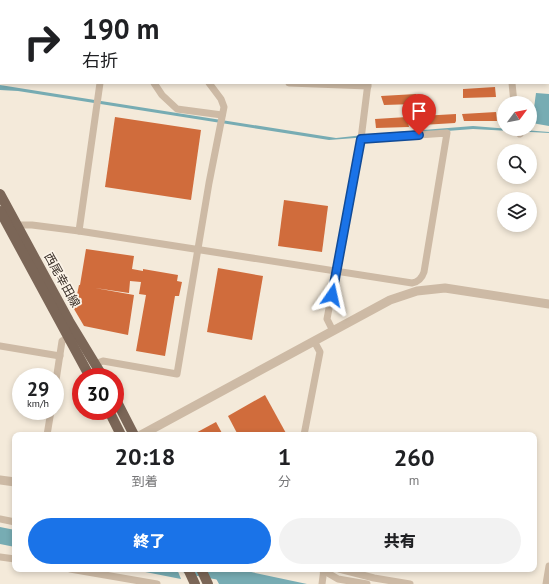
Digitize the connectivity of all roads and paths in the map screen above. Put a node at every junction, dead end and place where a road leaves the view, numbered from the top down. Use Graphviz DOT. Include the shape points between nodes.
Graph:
graph roads {
  1 [pos="100,84"];
  2 [pos="155,84"];
  3 [pos="210,84"];
  4 [pos="328,84"];
  5 [pos="512,84"];
  6 [pos="368,85"];
  7 [pos="513,96"];
  8 [pos="222,115"];
  9 [pos="361,139"];
  10 [pos="0,194"];
  11 [pos="0,211"];
  12 [pos="17,225"];
  13 [pos="79,231"];
  14 [pos="198,249"];
  15 [pos="336,271"];
  16 [pos="549,304"];
  17 [pos="333,331"];
  18 [pos="69,338"];
  19 [pos="314,341"];
  20 [pos="0,346"];
  21 [pos="60,356"];
  22 [pos="95,364"];
  23 [pos="58,368"];
  24 [pos="85,368"];
  25 [pos="97,368"];
  26 [pos="124,416"];
  27 [pos="50,420"];
  28 [pos="114,420"];
  29 [pos="48,432"];
  30 [pos="120,432"];
  31 [pos="132,432"];
  32 [pos="147,432"];
  33 [pos="305,432"];
  34 [pos="0,480"];
  35 [pos="12,482"];
  36 [pos="0,519"];
  37 [pos="12,521"];
  38 [pos="0,557"];
  39 [pos="12,559"];
  40 [pos="549,566"];
  41 [pos="86,572"];
  42 [pos="189,572"];
  43 [pos="202,572"];
  44 [pos="323,572"];
  45 [pos="328,572"];
  46 [pos="351,572"];
  47 [pos="145,583"];
  48 [pos="157,584"];
  49 [pos="195,584"];
  50 [pos="208,584"];
  51 [pos="322,584"];
  52 [pos="367,584"];
  53 [pos="410,584"];
  54 [pos="546,584"];
  1 -- 13 [label="street"];
  2 -- 8 [label="street" via="177,109"];
  3 -- 8 [label="street" via="221,99 224,107"];
  4 -- 6 [label="street"];
  5 -- 7 [label="street"];
  6 -- 9 [label="street"];
  8 -- 14 [label="street"];
  9 -- 15 [label="street"];
  9 -- 15 [label="street" via="447,133 424,272 422,277 412,283"];
  10 -- 12 [label="main road, 西尾幸田線"];
  11 -- 18 [label="main road, 西尾幸田線"];
  12 -- 13 [label="street" via="32,224"];
  12 -- 22 [label="main road, 西尾幸田線"];
  13 -- 14 [label="street"];
  14 -- 15 [label="street"];
  14 -- 22 [label="street" via="177,374 103,361"];
  15 -- 17 [label="street" via="327,319"];
  16 -- 17 [label="street" via="432,288 390,300"];
  17 -- 19 [label="street"];
  18 -- 21 [label="street" via="62,341"];
  18 -- 24 [label="main road, 西尾幸田線"];
  19 -- 32 [label="street"];
  19 -- 33 [label="street" via="320,352"];
  20 -- 21 [label="street"];
  21 -- 23 [label="street"];
  22 -- 25 [label="main road, 西尾幸田線"];
  26 -- 31 [label="main road"];
  27 -- 29 [label="street"];
  28 -- 30 [label="main road"];
  34 -- 35 [label="street"];
  36 -- 37 [label="street"];
  38 -- 39 [label="street"];
  40 -- 54 [label="street"];
  41 -- 47 [label="street"];
  42 -- 49 [label="main road"];
  43 -- 50 [label="main road"];
  44 -- 51 [label="street"];
  45 -- 52 [label="street" via="338,579"];
  46 -- 53 [label="street"];
  47 -- 48 [label="street"];
}
